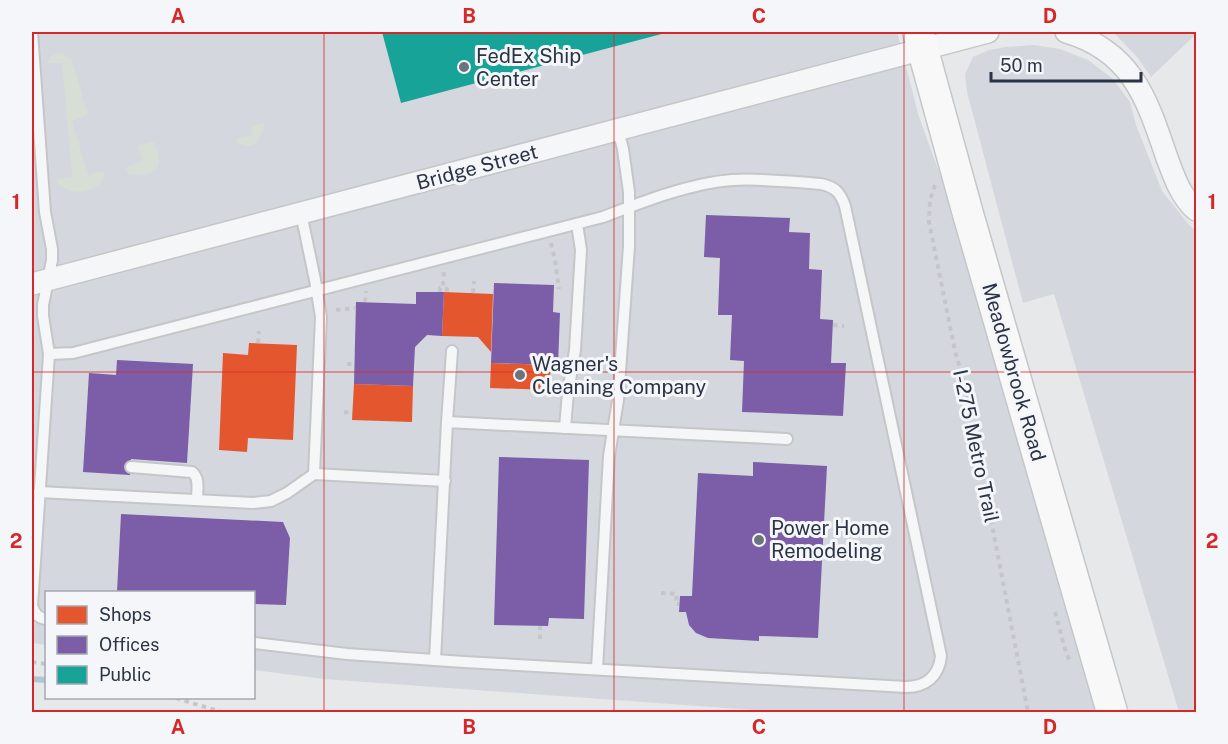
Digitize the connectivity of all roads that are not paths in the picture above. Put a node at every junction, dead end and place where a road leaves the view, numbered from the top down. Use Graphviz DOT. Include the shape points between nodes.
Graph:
graph roads {
  1 [pos="32,32"];
  2 [pos="988,32"];
  3 [pos="1066,32"];
  4 [pos="920,40"];
  5 [pos="618,129"];
  6 [pos="630,207"];
  7 [pos="1197,210"];
  8 [pos="301,213"];
  9 [pos="577,224"];
  10 [pos="40,282"];
  11 [pos="317,291"];
  12 [pos="452,351"];
  13 [pos="49,354"];
  14 [pos="447,422"];
  15 [pos="565,428"];
  16 [pos="613,430"];
  17 [pos="787,439"];
  18 [pos="131,467"];
  19 [pos="314,474"];
  20 [pos="445,481"];
  21 [pos="39,492"];
  22 [pos="196,500"];
  23 [pos="45,619"];
  24 [pos="255,643"];
  25 [pos="435,660"];
  26 [pos="597,669"];
  27 [pos="1112,712"];
  1 -- 10 [label="lane" via="45,212 52,249 52,260"];
  2 -- 4 [label="street, Bridge Street"];
  3 -- 7 [label="street" via="1105,49 1136,82 1155,121 1173,176"];
  4 -- 5 [label="street, Bridge Street"];
  4 -- 27 [label="street, Meadowbrook Road"];
  5 -- 6 [label="lane"];
  5 -- 8 [label="street, Bridge Street"];
  6 -- 9 [label="lane"];
  6 -- 16 [label="lane"];
  6 -- 26 [label="lane" via="731,180 820,184 838,190 941,656 934,676 914,687"];
  8 -- 10 [label="street, Bridge Street"];
  8 -- 11 [label="lane"];
  9 -- 11 [label="lane"];
  9 -- 15 [label="lane" via="581,245 579,290"];
  10 -- 13 [label="lane"];
  11 -- 13 [label="lane" via="73,353"];
  11 -- 19 [label="lane" via="321,317"];
  12 -- 14 [label="lane"];
  13 -- 21 [label="lane"];
  14 -- 15 [label="lane"];
  14 -- 20 [label="lane"];
  15 -- 16 [label="lane"];
  16 -- 17 [label="lane"];
  16 -- 26 [label="lane"];
  18 -- 22 [label="lane" via="192,472 197,480"];
  19 -- 20 [label="lane"];
  19 -- 22 [label="lane" via="271,501"];
  20 -- 25 [label="lane"];
  21 -- 22 [label="lane"];
  21 -- 23 [label="lane" via="32,606 38,617"];
  24 -- 25 [label="lane"];
  25 -- 26 [label="lane"];
}
